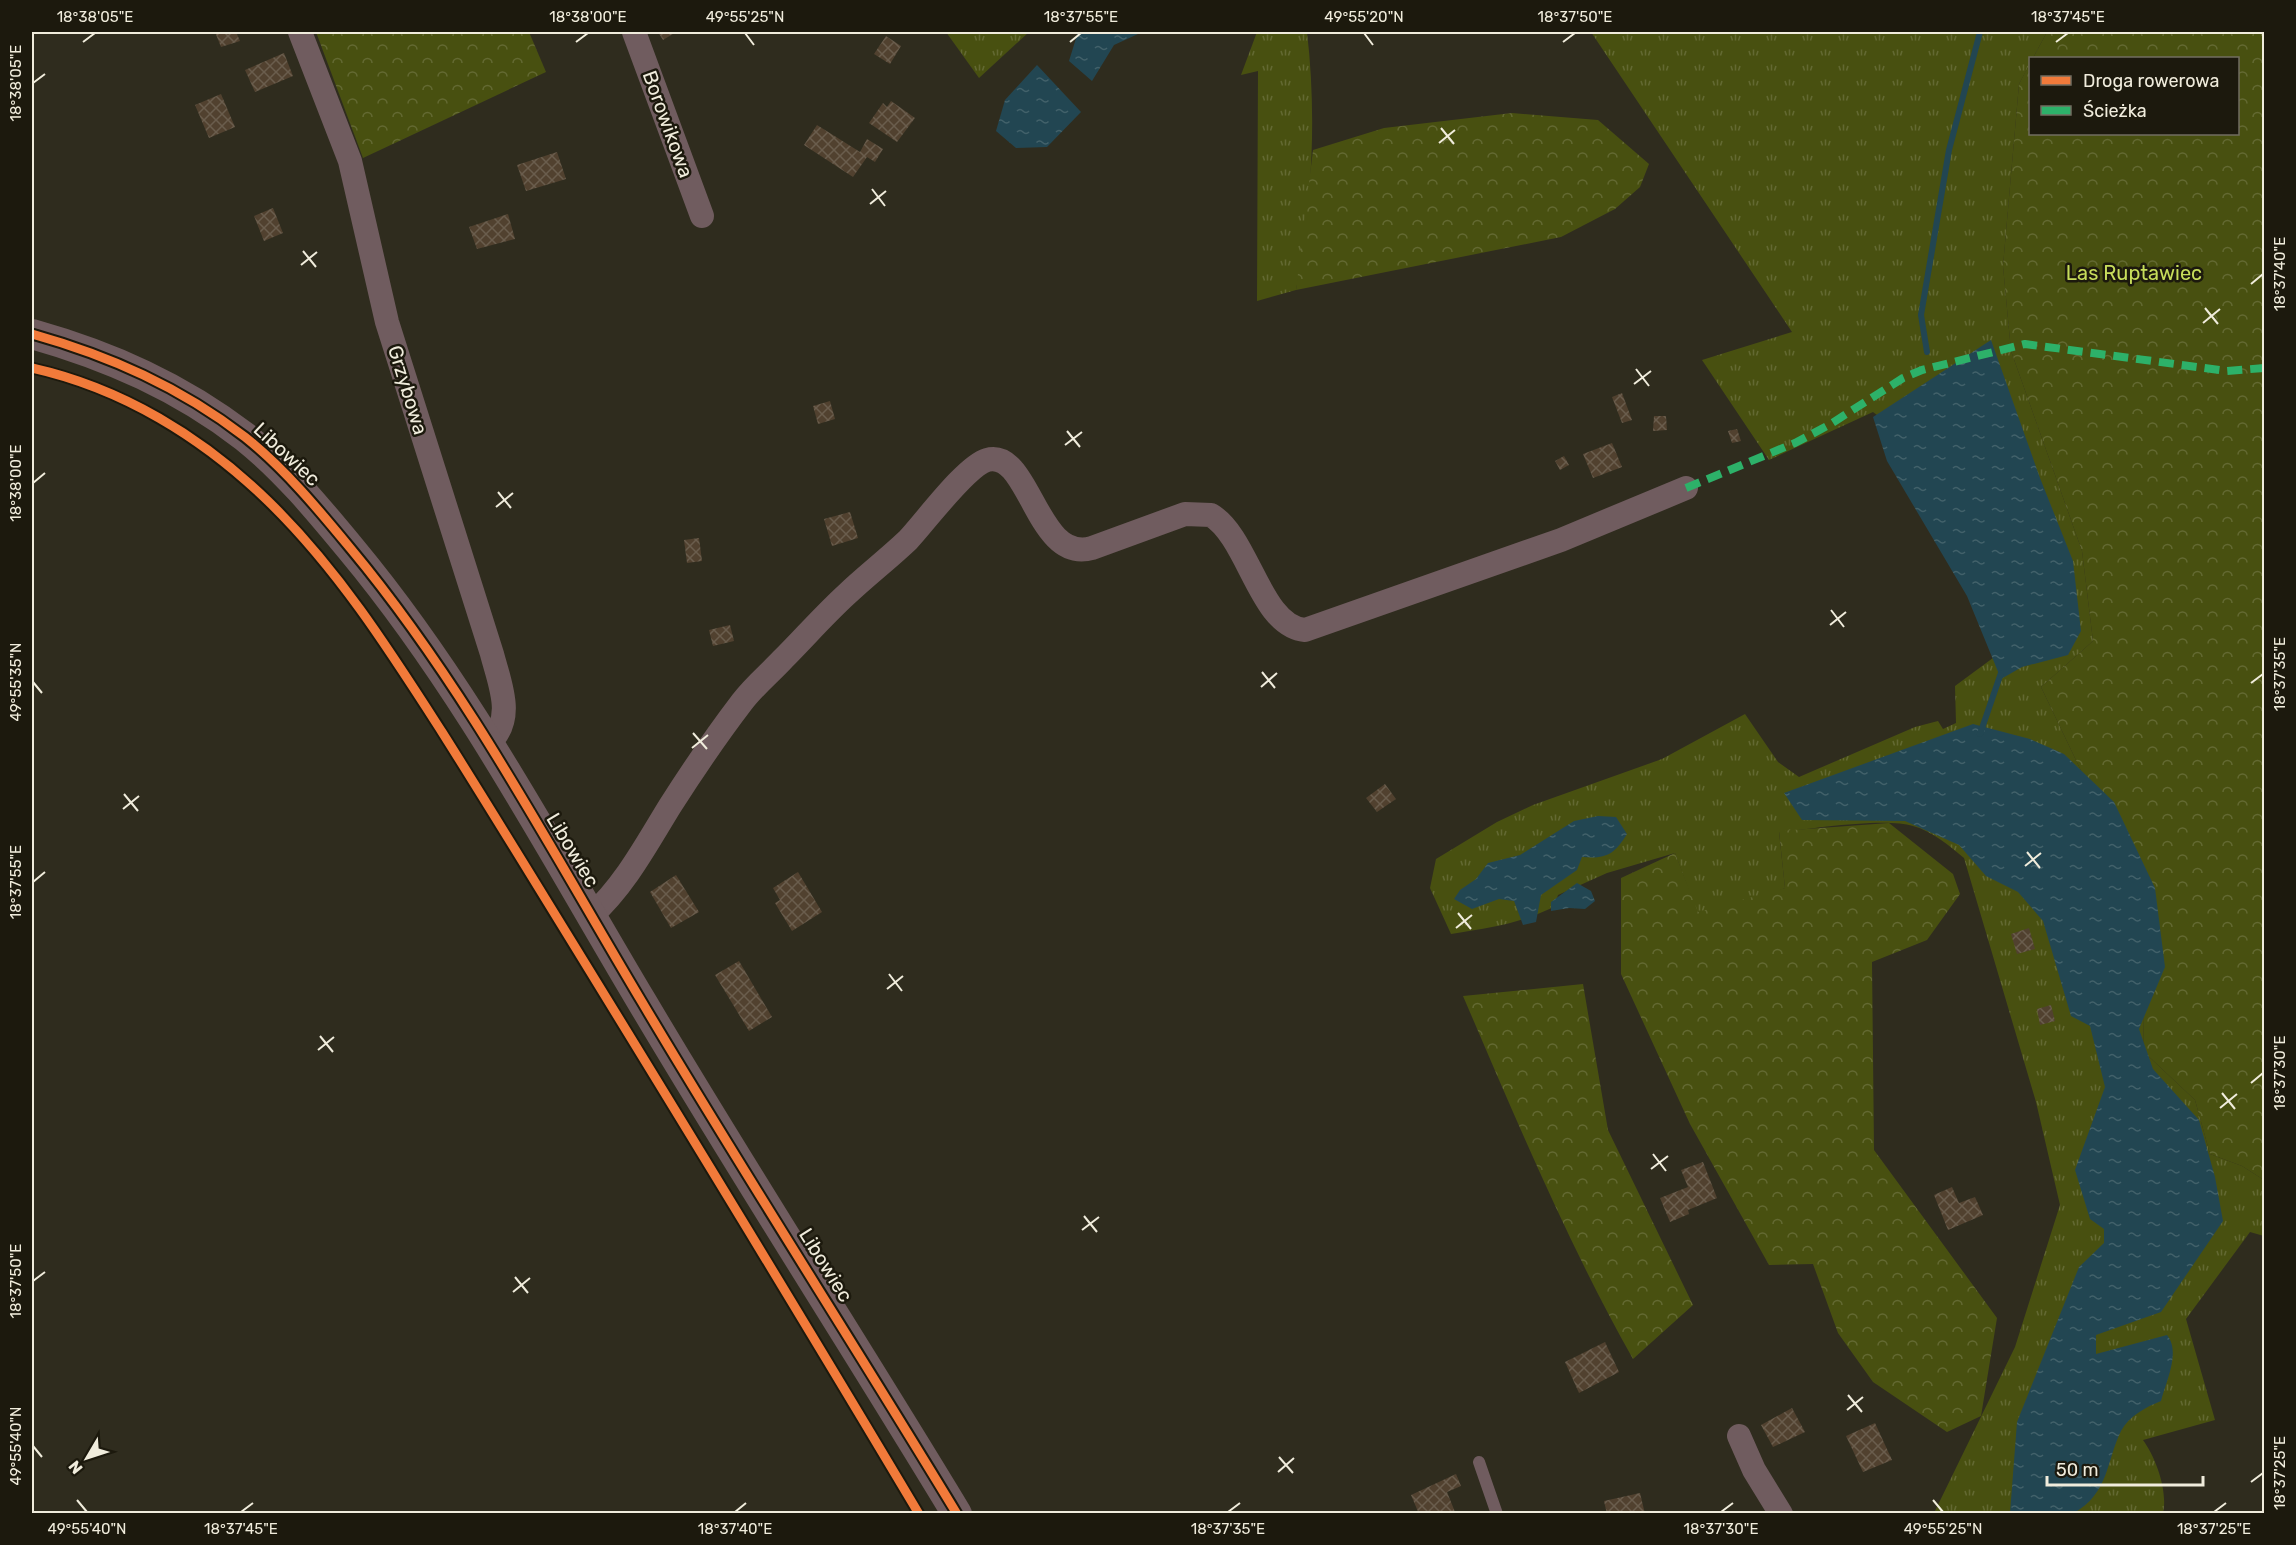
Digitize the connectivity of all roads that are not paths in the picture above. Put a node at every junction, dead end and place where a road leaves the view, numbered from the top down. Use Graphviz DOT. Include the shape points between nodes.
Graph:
graph roads {
  1 [pos="300,32"];
  2 [pos="633,32"];
  3 [pos="702,216"];
  4 [pos="32,334"];
  5 [pos="1686,488"];
  6 [pos="488,744"];
  7 [pos="591,916"];
  8 [pos="1739,1436"];
  9 [pos="1479,1462"];
  10 [pos="957,1514"];
  11 [pos="1497,1514"];
  12 [pos="1781,1514"];
  1 -- 6 [label="street, Grzybowa" via="350,161 387,322 492,654 506,708 495,738"];
  2 -- 3 [label="street, Borowikowa"];
  4 -- 6 [label="street, Libowiec" via="87,350 147,375 191,399 246,439 308,497 375,578 440,667"];
  5 -- 7 [label="street" via="1561,540 1305,630 1281,619 1229,532 1211,515 1185,514 1077,551 1049,528 1006,464 985,460 744,699 702,756 615,894"];
  6 -- 7 [label="street, Libowiec"];
  7 -- 10 [label="street, Libowiec"];
  8 -- 12 [label="street"];
  9 -- 11 [label="lane"];
}
